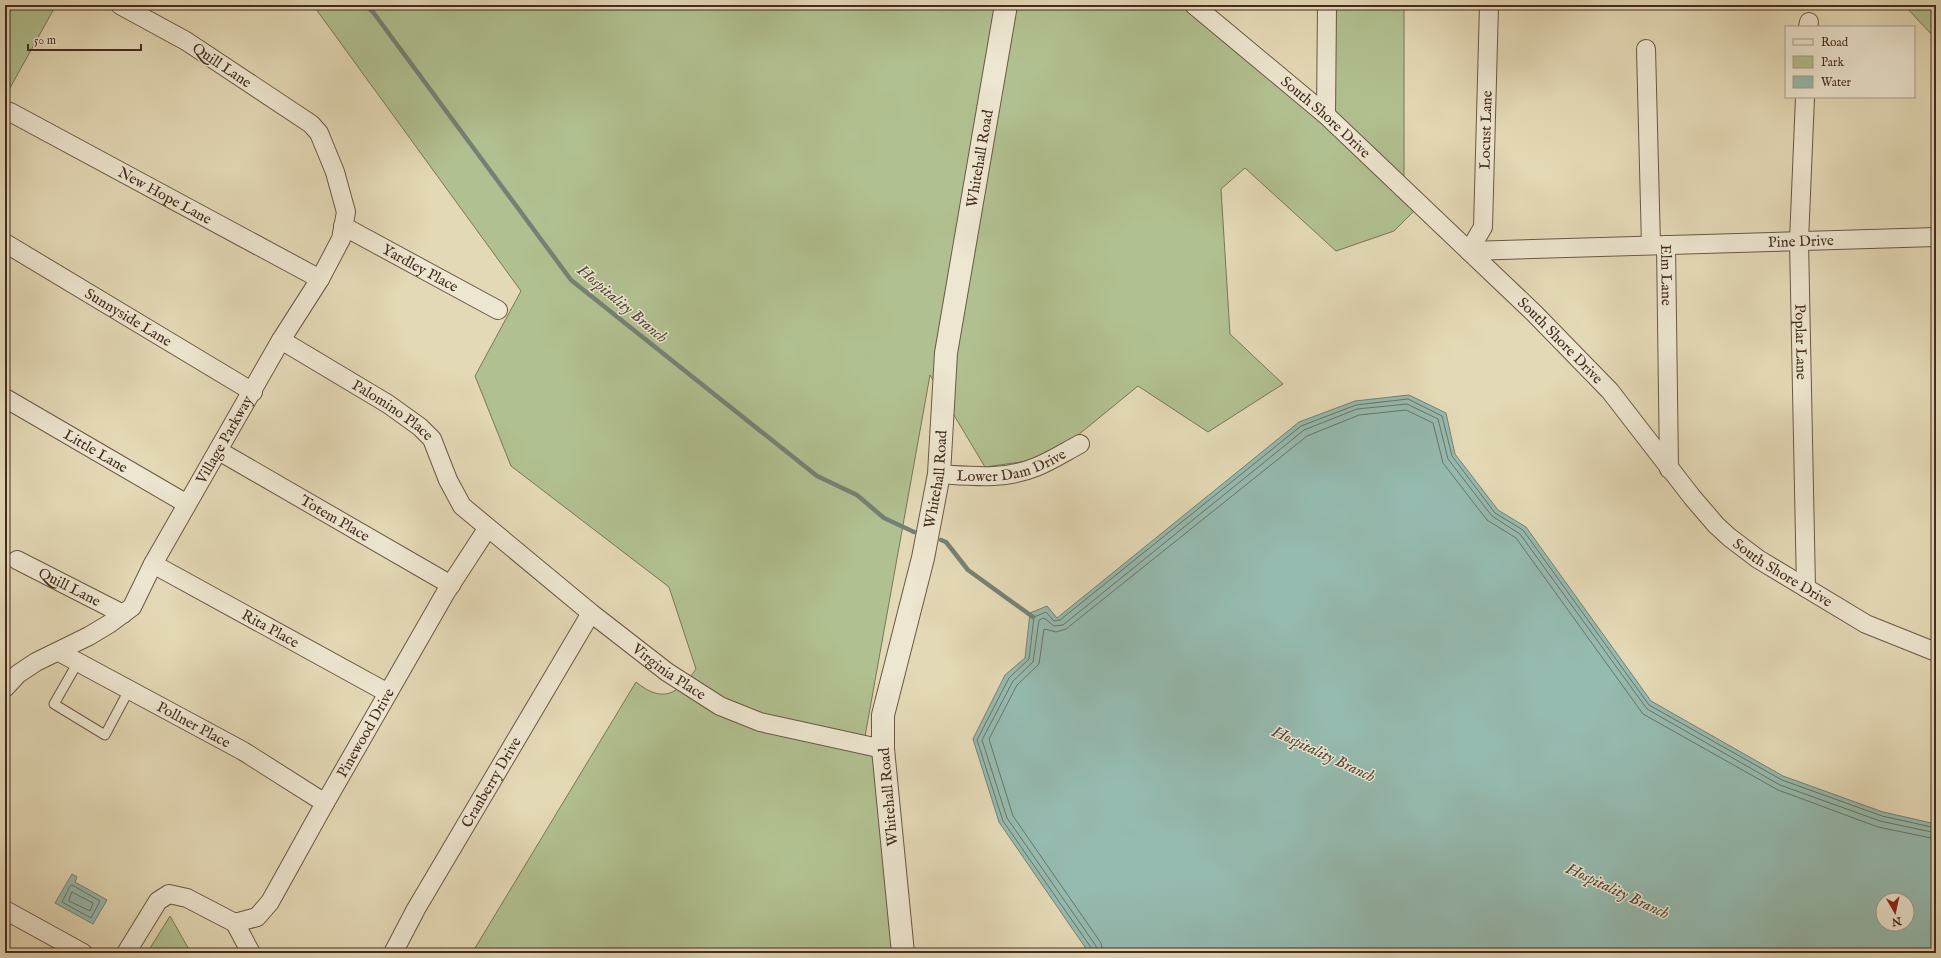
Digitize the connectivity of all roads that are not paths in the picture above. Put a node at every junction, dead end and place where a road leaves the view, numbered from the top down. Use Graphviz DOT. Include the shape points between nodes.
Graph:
graph roads {
  1 [pos="120,5"];
  2 [pos="1006,5"];
  3 [pos="1194,5"];
  4 [pos="1327,5"];
  5 [pos="1489,5"];
  6 [pos="1646,49"];
  7 [pos="1805,98"];
  8 [pos="10,112"];
  9 [pos="1326,115"];
  10 [pos="320,133"];
  11 [pos="343,226"];
  12 [pos="1936,236"];
  13 [pos="1799,241"];
  14 [pos="5,243"];
  15 [pos="1658,245"];
  16 [pos="1469,251"];
  17 [pos="320,279"];
  18 [pos="498,310"];
  19 [pos="281,340"];
  20 [pos="253,392"];
  21 [pos="5,398"];
  22 [pos="1080,444"];
  23 [pos="219,451"];
  24 [pos="1669,469"];
  25 [pos="939,474"];
  26 [pos="187,504"];
  27 [pos="487,529"];
  28 [pos="17,560"];
  29 [pos="153,564"];
  30 [pos="450,585"];
  31 [pos="1806,588"];
  32 [pos="591,613"];
  33 [pos="123,614"];
  34 [pos="60,652"];
  35 [pos="1936,652"];
  36 [pos="78,662"];
  37 [pos="5,688"];
  38 [pos="129,690"];
  39 [pos="388,693"];
  40 [pos="883,749"];
  41 [pos="325,803"];
  42 [pos="5,910"];
  43 [pos="235,923"];
  44 [pos="83,953"];
  45 [pos="126,953"];
  46 [pos="251,953"];
  47 [pos="393,953"];
  48 [pos="903,953"];
  1 -- 10 [label="street, Quill Lane" via="186,41 298,114"];
  2 -- 25 [label="street, Whitehall Road" via="946,353"];
  3 -- 9 [label="street, South Shore Drive"];
  4 -- 9 [label="street"];
  5 -- 16 [label="street, Locust Lane" via="1483,227"];
  6 -- 15 [label="street, Elm Lane"];
  7 -- 13 [label="street, Poplar Lane"];
  8 -- 17 [label="street, New Hope Lane"];
  9 -- 16 [label="street, South Shore Drive"];
  10 -- 11 [label="street, Village Parkway" via="335,172 346,212"];
  11 -- 17 [label="street, Village Parkway" via="341,239"];
  11 -- 18 [label="street, Yardley Place"];
  12 -- 13 [label="street, Pine Drive"];
  13 -- 15 [label="street, Pine Drive"];
  13 -- 31 [label="street, Poplar Lane"];
  14 -- 20 [label="street, Sunnyside Lane"];
  15 -- 16 [label="street, Pine Drive"];
  15 -- 24 [label="street, Elm Lane"];
  16 -- 24 [label="street, South Shore Drive" via="1556,335 1610,392"];
  17 -- 19 [label="street, Village Parkway"];
  19 -- 20 [label="street, Village Parkway"];
  19 -- 27 [label="street, Palomino Place" via="388,404 420,427 432,439 448,480 462,506"];
  20 -- 23 [label="street, Village Parkway"];
  21 -- 26 [label="street, Little Lane"];
  22 -- 25 [label="street, Lower Dam Drive" via="1036,467 1015,474 993,477"];
  23 -- 26 [label="street, Village Parkway"];
  23 -- 30 [label="street, Totem Place"];
  24 -- 31 [label="street, South Shore Drive" via="1712,521 1729,537 1758,559"];
  25 -- 40 [label="street, Whitehall Road" via="923,558 883,715"];
  26 -- 29 [label="street, Village Parkway"];
  27 -- 30 [label="street, Pinewood Drive"];
  27 -- 32 [label="street, Virginia Place"];
  28 -- 33 [label="street, Quill Lane"];
  29 -- 33 [label="street, Village Parkway" via="132,607"];
  29 -- 39 [label="street, Rita Place"];
  30 -- 39 [label="street, Pinewood Drive"];
  31 -- 35 [label="street, South Shore Drive" via="1866,624"];
  32 -- 40 [label="street, Virginia Place" via="667,672 720,706 760,722"];
  32 -- 47 [label="street, Cranberry Drive"];
  33 -- 34 [label="street, Village Parkway"];
  34 -- 36 [label="street, Pollner Place"];
  34 -- 37 [label="street, Village Parkway" via="36,662 18,674"];
  36 -- 38 [label="street, Pollner Place"];
  36 -- 38 [label="lane" via="54,704 105,735"];
  38 -- 41 [label="street, Pollner Place" via="243,751"];
  39 -- 41 [label="street, Pinewood Drive"];
  40 -- 48 [label="street, Whitehall Road"];
  41 -- 43 [label="street, Pinewood Drive" via="270,902 257,916"];
  42 -- 44 [label="street"];
  43 -- 45 [label="street" via="187,898 169,894 158,901"];
  43 -- 46 [label="street"];
}
